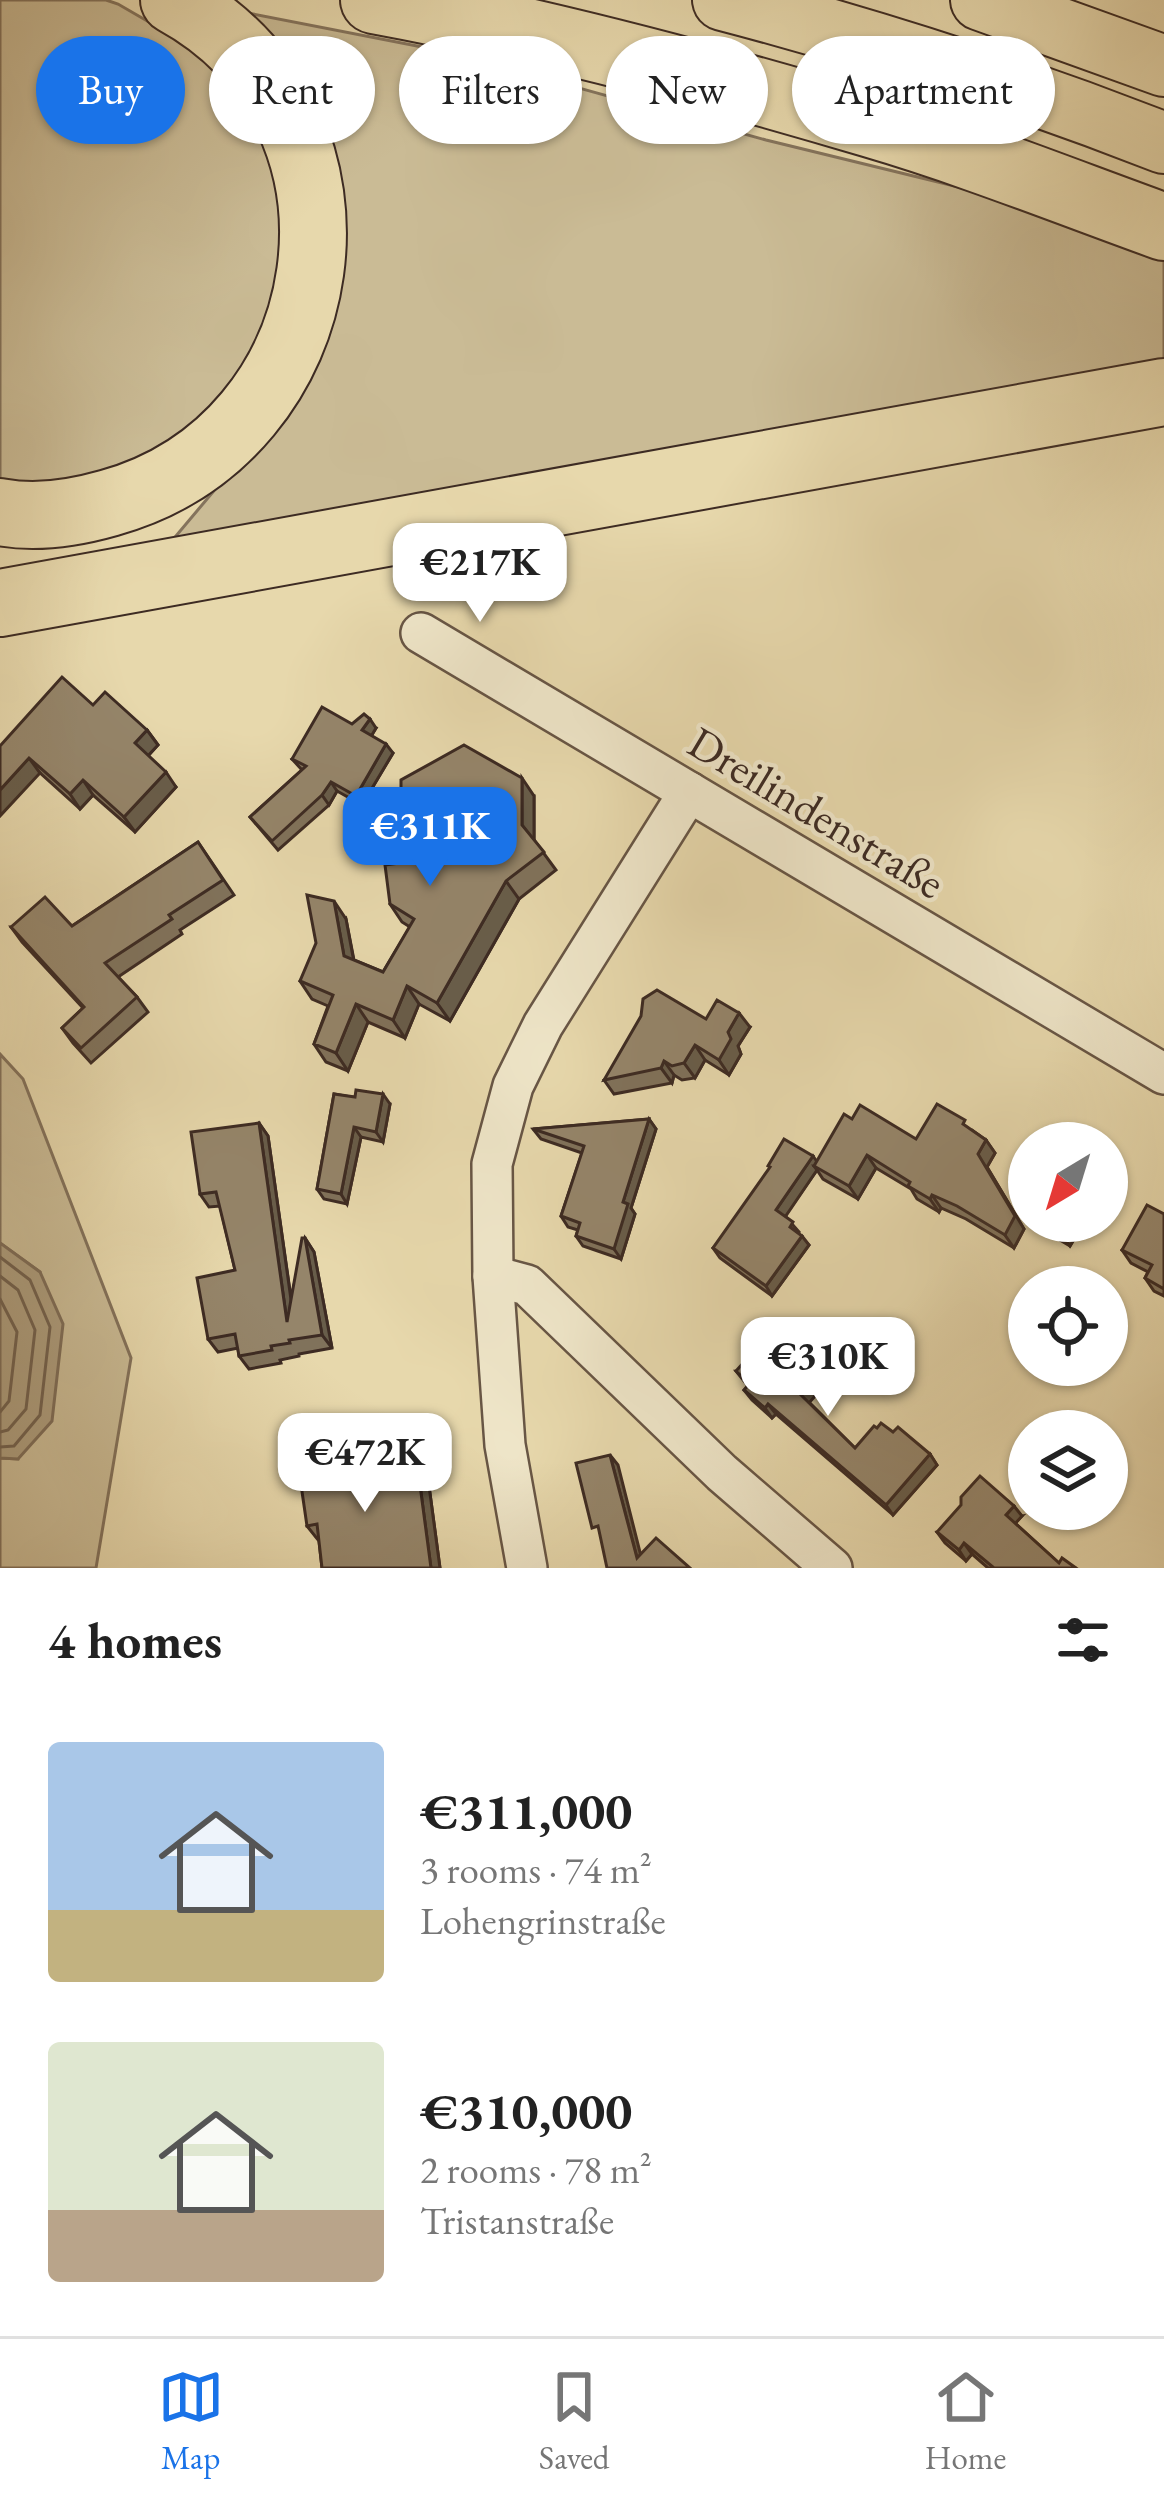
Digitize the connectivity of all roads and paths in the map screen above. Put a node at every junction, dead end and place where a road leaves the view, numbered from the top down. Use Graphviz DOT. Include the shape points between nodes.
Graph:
graph roads {
  1 [pos="174,0"];
  2 [pos="374,0"];
  3 [pos="723,0"];
  4 [pos="981,0"];
  5 [pos="1164,66"];
  6 [pos="1164,143"];
  7 [pos="1164,227"];
  8 [pos="1164,392"];
  9 [pos="0,512"];
  10 [pos="0,603"];
  11 [pos="421,633"];
  12 [pos="688,792"];
  13 [pos="1164,1074"];
  14 [pos="493,1276"];
  15 [pos="527,1568"];
  16 [pos="832,1568"];
  1 -- 9 [label="highway" via="257,68 294,134 314,240 300,319 271,384 192,466 92,508"];
  2 -- 7 [label="highway" via="624,55 874,125"];
  3 -- 6 [label="main road" via="826,27"];
  4 -- 5 [label="main road"];
  8 -- 10 [label="highway"];
  11 -- 12 [label="street, Dreilindenstraße"];
  12 -- 13 [label="street, Dreilindenstraße"];
  12 -- 14 [label="street" via="513,1086 492,1165"];
  14 -- 15 [label="street" via="506,1444"];
  14 -- 16 [label="street" via="527,1285"];
}
